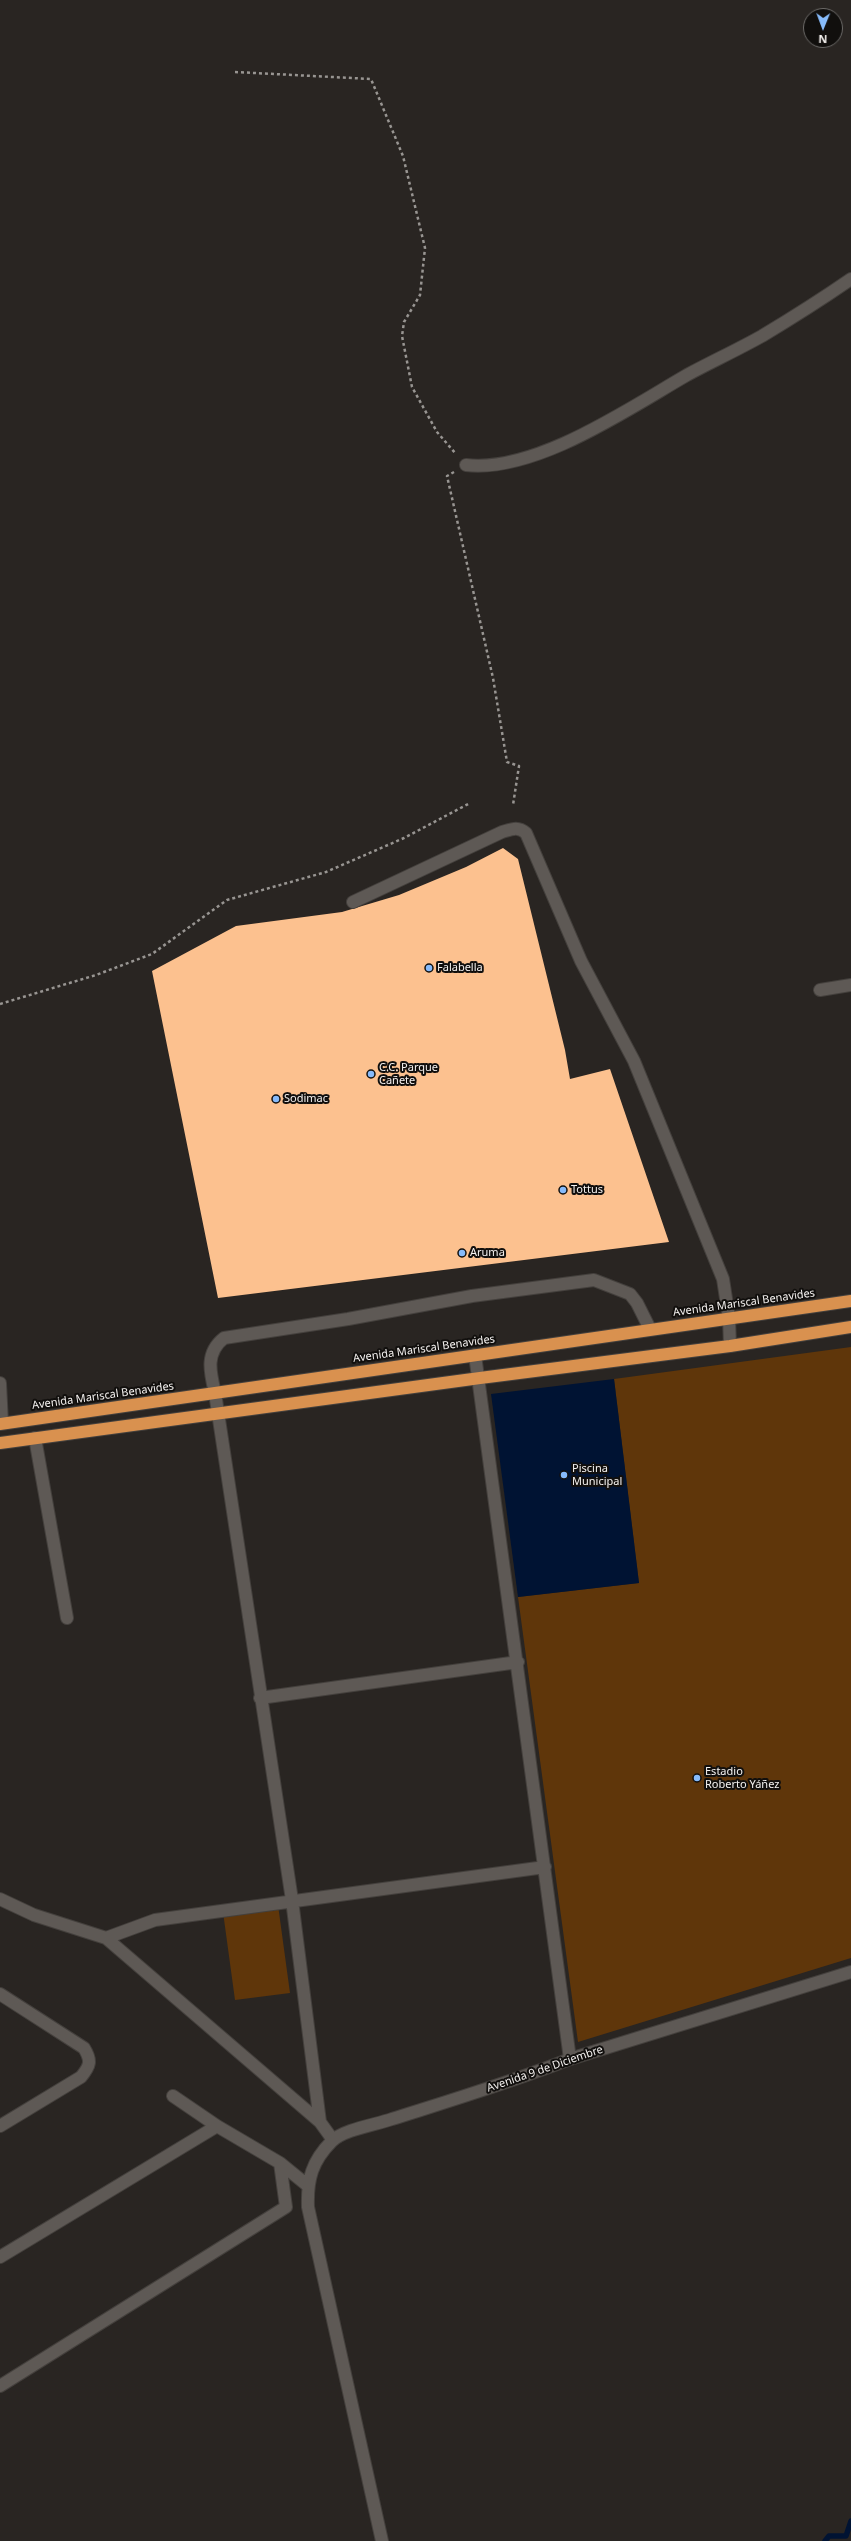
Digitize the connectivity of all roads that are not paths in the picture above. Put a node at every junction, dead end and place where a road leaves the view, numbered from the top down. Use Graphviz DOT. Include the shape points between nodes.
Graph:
graph roads {
  1 [pos="851,279"];
  2 [pos="466,465"];
  3 [pos="353,902"];
  4 [pos="851,985"];
  5 [pos="820,990"];
  6 [pos="851,1301"];
  7 [pos="729,1318"];
  8 [pos="851,1327"];
  9 [pos="650,1329"];
  10 [pos="730,1346"];
  11 [pos="475,1355"];
  12 [pos="480,1378"];
  13 [pos="0,1383"];
  14 [pos="215,1393"];
  15 [pos="217,1414"];
  16 [pos="1,1423"];
  17 [pos="35,1438"];
  18 [pos="0,1443"];
  19 [pos="67,1618"];
  20 [pos="518,1662"];
  21 [pos="260,1698"];
  22 [pos="545,1868"];
  23 [pos="0,1899"];
  24 [pos="292,1900"];
  25 [pos="106,1938"];
  26 [pos="851,1972"];
  27 [pos="0,1995"];
  28 [pos="570,2059"];
  29 [pos="173,2096"];
  30 [pos="320,2122"];
  31 [pos="0,2126"];
  32 [pos="217,2126"];
  33 [pos="333,2140"];
  34 [pos="280,2163"];
  35 [pos="307,2185"];
  36 [pos="0,2257"];
  37 [pos="0,2386"];
  38 [pos="382,2541"];
  1 -- 2 [label="street" via="761,336 687,375 598,427 539,453 484,467"];
  3 -- 7 [label="street" via="502,832 514,828 526,833 581,961 634,1061 723,1279"];
  4 -- 5 [label="street"];
  6 -- 7 [label="highway, Avenida Mariscal Benavides"];
  7 -- 9 [label="highway, Avenida Mariscal Benavides"];
  7 -- 10 [label="street"];
  8 -- 10 [label="highway"];
  9 -- 11 [label="highway, Avenida Mariscal Benavides"];
  9 -- 14 [label="street" via="630,1294 594,1280 472,1296 224,1338 216,1345 209,1367"];
  10 -- 12 [label="highway"];
  11 -- 12 [label="street"];
  11 -- 14 [label="highway, Avenida Mariscal Benavides"];
  12 -- 15 [label="highway"];
  12 -- 20 [label="street"];
  13 -- 16 [label="street"];
  14 -- 15 [label="street"];
  14 -- 16 [label="highway, Avenida Mariscal Benavides"];
  15 -- 17 [label="highway"];
  15 -- 21 [label="street"];
  17 -- 18 [label="highway"];
  17 -- 19 [label="street"];
  20 -- 21 [label="street"];
  20 -- 22 [label="street"];
  21 -- 24 [label="street"];
  22 -- 24 [label="street"];
  22 -- 28 [label="street"];
  23 -- 25 [label="street" via="34,1915"];
  24 -- 25 [label="street" via="155,1920"];
  24 -- 30 [label="street"];
  25 -- 30 [label="street"];
  26 -- 28 [label="street, Avenida 9 de Diciembre"];
  27 -- 31 [label="street" via="84,2048 90,2056 90,2066 81,2077"];
  28 -- 33 [label="street, Avenida 9 de Diciembre" via="531,2075 361,2128"];
  29 -- 32 [label="street"];
  30 -- 33 [label="street"];
  32 -- 34 [label="street"];
  32 -- 36 [label="street"];
  33 -- 35 [label="street, Avenida 9 de Diciembre" via="315,2164"];
  34 -- 35 [label="street"];
  34 -- 37 [label="street" via="286,2207"];
  35 -- 38 [label="street, Avenida 9 de Diciembre" via="311,2230"];
}
